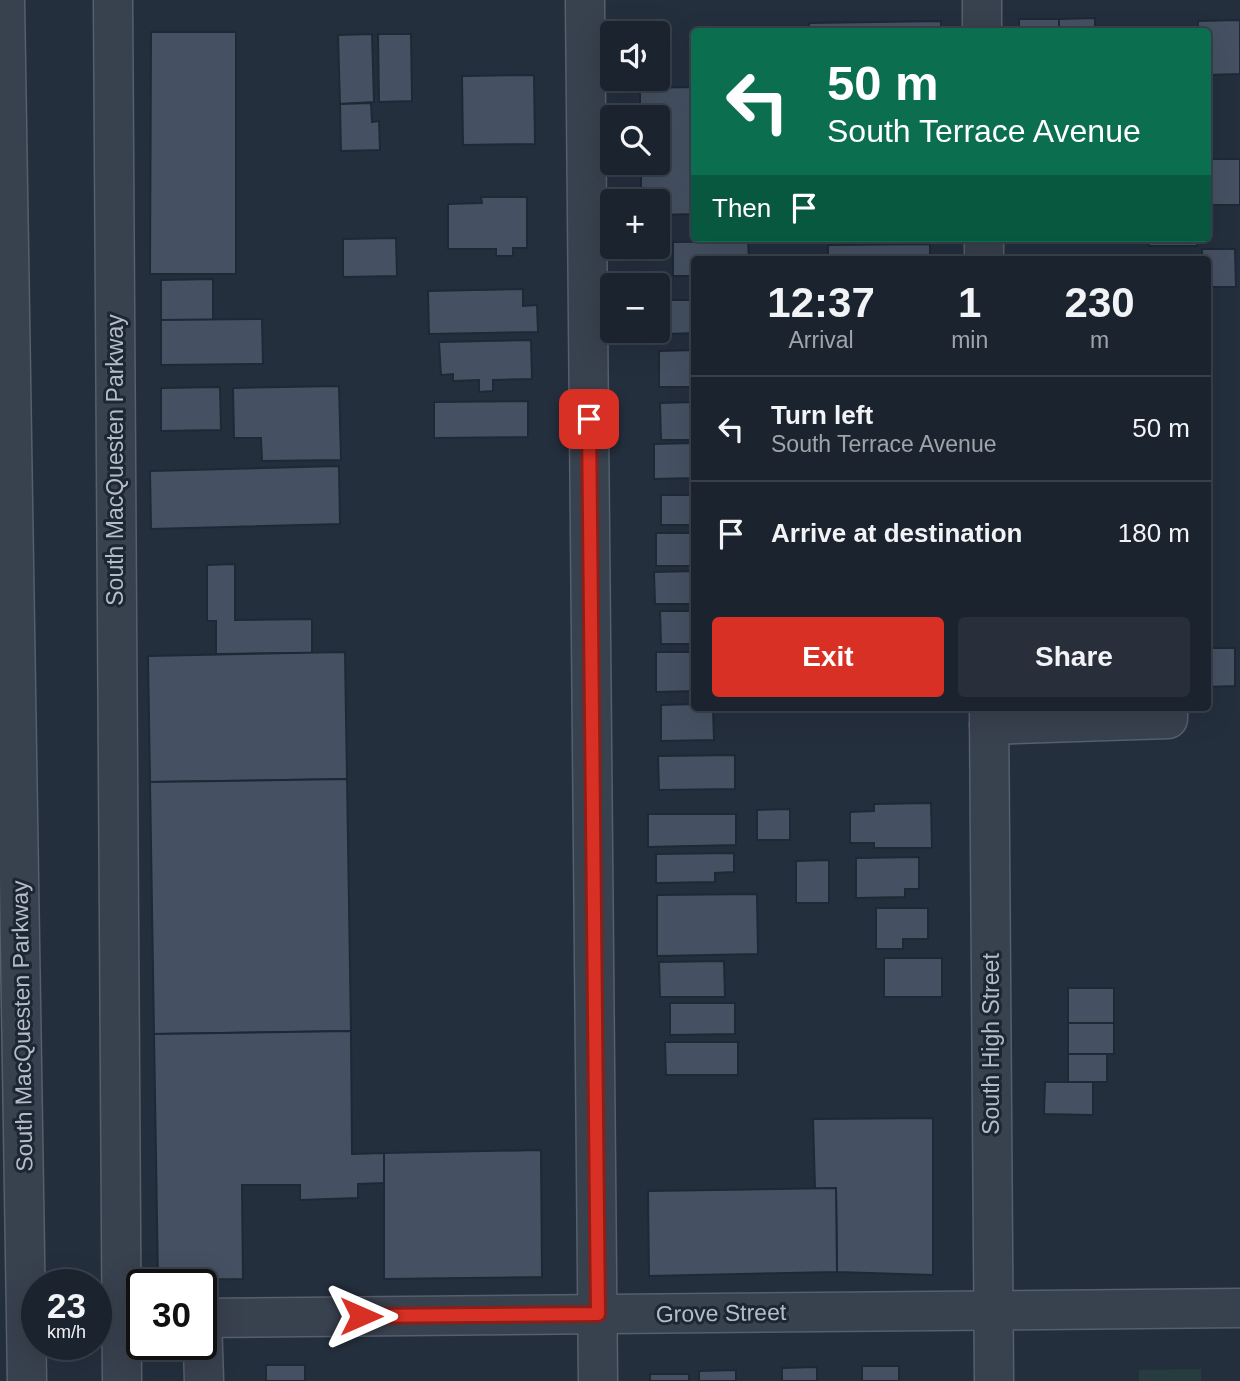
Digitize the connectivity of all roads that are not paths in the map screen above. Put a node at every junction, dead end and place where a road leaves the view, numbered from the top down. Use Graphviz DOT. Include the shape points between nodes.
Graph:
graph roads {
  1 [pos="5,0"];
  2 [pos="113,0"];
  3 [pos="585,0"];
  4 [pos="982,0"];
  5 [pos="982,28"];
  6 [pos="1168,711"];
  7 [pos="989,716"];
  8 [pos="10,861"];
  9 [pos="11,1047"];
  10 [pos="1240,1308"];
  11 [pos="994,1310"];
  12 [pos="598,1314"];
  13 [pos="217,1318"];
  14 [pos="120,1326"];
  15 [pos="21,1342"];
  16 [pos="24,1360"];
  17 [pos="203,1360"];
  18 [pos="27,1381"];
  19 [pos="122,1381"];
  20 [pos="204,1381"];
  21 [pos="598,1381"];
  22 [pos="994,1381"];
  1 -- 8 [label="street, South MacQuesten Parkway"];
  2 -- 14 [label="street, South MacQuesten Parkway"];
  3 -- 12 [label="street"];
  4 -- 5 [label="street"];
  6 -- 7 [label="street" via="1168,719"];
  7 -- 11 [label="street, South High Street"];
  8 -- 9 [label="street, South MacQuesten Parkway"];
  9 -- 15 [label="street, South MacQuesten Parkway"];
  10 -- 11 [label="street, Grove Street"];
  11 -- 12 [label="street, Grove Street"];
  11 -- 22 [label="street, South High Street"];
  12 -- 13 [label="street, Grove Street"];
  12 -- 21 [label="street"];
  14 -- 19 [label="street, South MacQuesten Parkway"];
  16 -- 18 [label="street, South MacQuesten Parkway"];
  17 -- 20 [label="street"];
}
